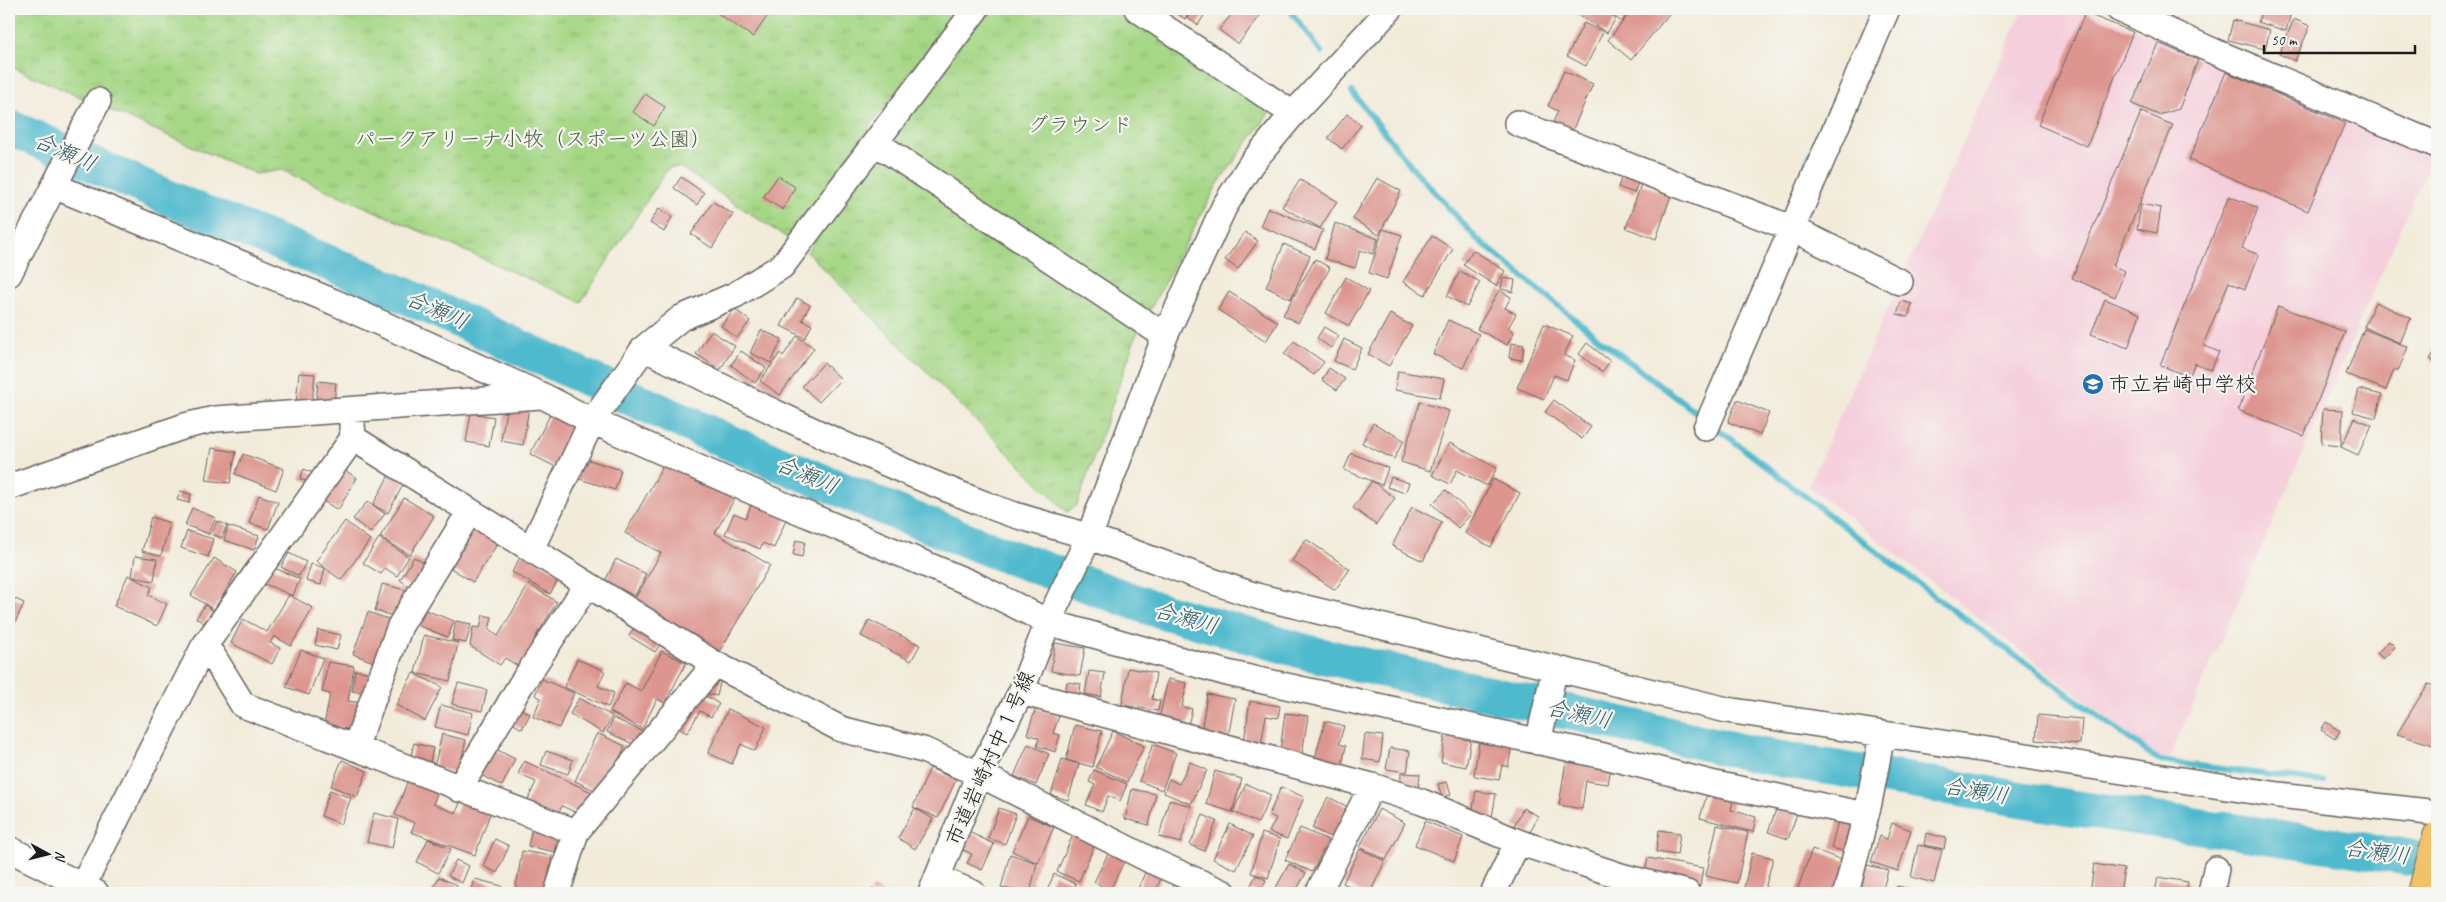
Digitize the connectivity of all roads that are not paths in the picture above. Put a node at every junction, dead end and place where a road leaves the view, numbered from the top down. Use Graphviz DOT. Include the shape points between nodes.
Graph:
graph roads {
  1 [pos="976,9"];
  2 [pos="1137,9"];
  3 [pos="1390,9"];
  4 [pos="1887,9"];
  5 [pos="2119,9"];
  6 [pos="98,101"];
  7 [pos="1292,114"];
  8 [pos="1517,123"];
  9 [pos="876,143"];
  10 [pos="2437,145"];
  11 [pos="56,182"];
  12 [pos="1782,225"];
  13 [pos="9,274"];
  14 [pos="1900,282"];
  15 [pos="1164,336"];
  16 [pos="641,352"];
  17 [pos="543,396"];
  18 [pos="351,410"];
  19 [pos="592,421"];
  20 [pos="1706,428"];
  21 [pos="353,438"];
  22 [pos="9,487"];
  23 [pos="470,511"];
  24 [pos="1089,537"];
  25 [pos="531,549"];
  26 [pos="587,585"];
  27 [pos="1052,614"];
  28 [pos="203,648"];
  29 [pos="715,664"];
  30 [pos="1555,668"];
  31 [pos="1021,692"];
  32 [pos="1880,741"];
  33 [pos="1538,742"];
  34 [pos="355,748"];
  35 [pos="979,774"];
  36 [pos="1372,786"];
  37 [pos="458,789"];
  38 [pos="1867,809"];
  39 [pos="2437,813"];
  40 [pos="576,832"];
  41 [pos="2437,836"];
  42 [pos="1518,842"];
  43 [pos="9,849"];
  44 [pos="2216,869"];
  45 [pos="1618,884"];
  46 [pos="935,885"];
  47 [pos="86,891"];
  48 [pos="557,893"];
  49 [pos="973,893"];
  50 [pos="1224,893"];
  51 [pos="1318,893"];
  52 [pos="1493,893"];
  53 [pos="1687,893"];
  54 [pos="1846,893"];
  55 [pos="2211,893"];
  56 [pos="2422,893"];
  1 -- 9 [label="street"];
  2 -- 7 [label="street"];
  3 -- 7 [label="street, 市道岩崎村中１号線"];
  4 -- 12 [label="street"];
  5 -- 10 [label="street"];
  6 -- 11 [label="street"];
  7 -- 15 [label="street, 市道岩崎村中１号線" via="1251,164 1224,207"];
  8 -- 12 [label="street"];
  9 -- 15 [label="street"];
  9 -- 16 [label="street" via="782,266 735,294 681,318"];
  11 -- 13 [label="street"];
  11 -- 17 [label="street"];
  12 -- 14 [label="street"];
  12 -- 20 [label="street"];
  15 -- 24 [label="street, 市道岩崎村中１号線"];
  16 -- 19 [label="street"];
  16 -- 24 [label="street" via="921,478 997,509"];
  17 -- 18 [label="street"];
  17 -- 19 [label="street"];
  18 -- 21 [label="street"];
  18 -- 22 [label="street" via="216,419 184,426"];
  19 -- 25 [label="street"];
  19 -- 27 [label="street" via="758,494"];
  21 -- 23 [label="street"];
  21 -- 28 [label="street"];
  23 -- 25 [label="street"];
  23 -- 34 [label="street" via="400,626"];
  24 -- 27 [label="street, 市道岩崎村中１号線"];
  24 -- 30 [label="street" via="1260,597"];
  25 -- 26 [label="street"];
  26 -- 29 [label="street"];
  26 -- 37 [label="street" via="520,686"];
  27 -- 31 [label="street, 市道岩崎村中１号線"];
  27 -- 33 [label="street" via="1227,673"];
  28 -- 34 [label="street" via="213,656 242,705"];
  28 -- 47 [label="street"];
  29 -- 35 [label="street" via="841,729 923,750"];
  29 -- 40 [label="street"];
  30 -- 32 [label="street" via="1727,710"];
  30 -- 33 [label="street"];
  31 -- 35 [label="street, 市道岩崎村中１号線"];
  31 -- 36 [label="street"];
  32 -- 38 [label="street"];
  32 -- 39 [label="street"];
  33 -- 38 [label="street" via="1715,784"];
  34 -- 37 [label="street"];
  35 -- 46 [label="street, 市道岩崎村中１号線"];
  35 -- 50 [label="street"];
  36 -- 42 [label="street" via="1422,802"];
  36 -- 51 [label="street"];
  37 -- 40 [label="street"];
  38 -- 54 [label="street"];
  40 -- 48 [label="street"];
  41 -- 56 [label="main road"];
  42 -- 45 [label="street"];
  42 -- 52 [label="street"];
  43 -- 47 [label="street"];
  44 -- 55 [label="street"];
  45 -- 53 [label="street"];
  46 -- 49 [label="street"];
}
